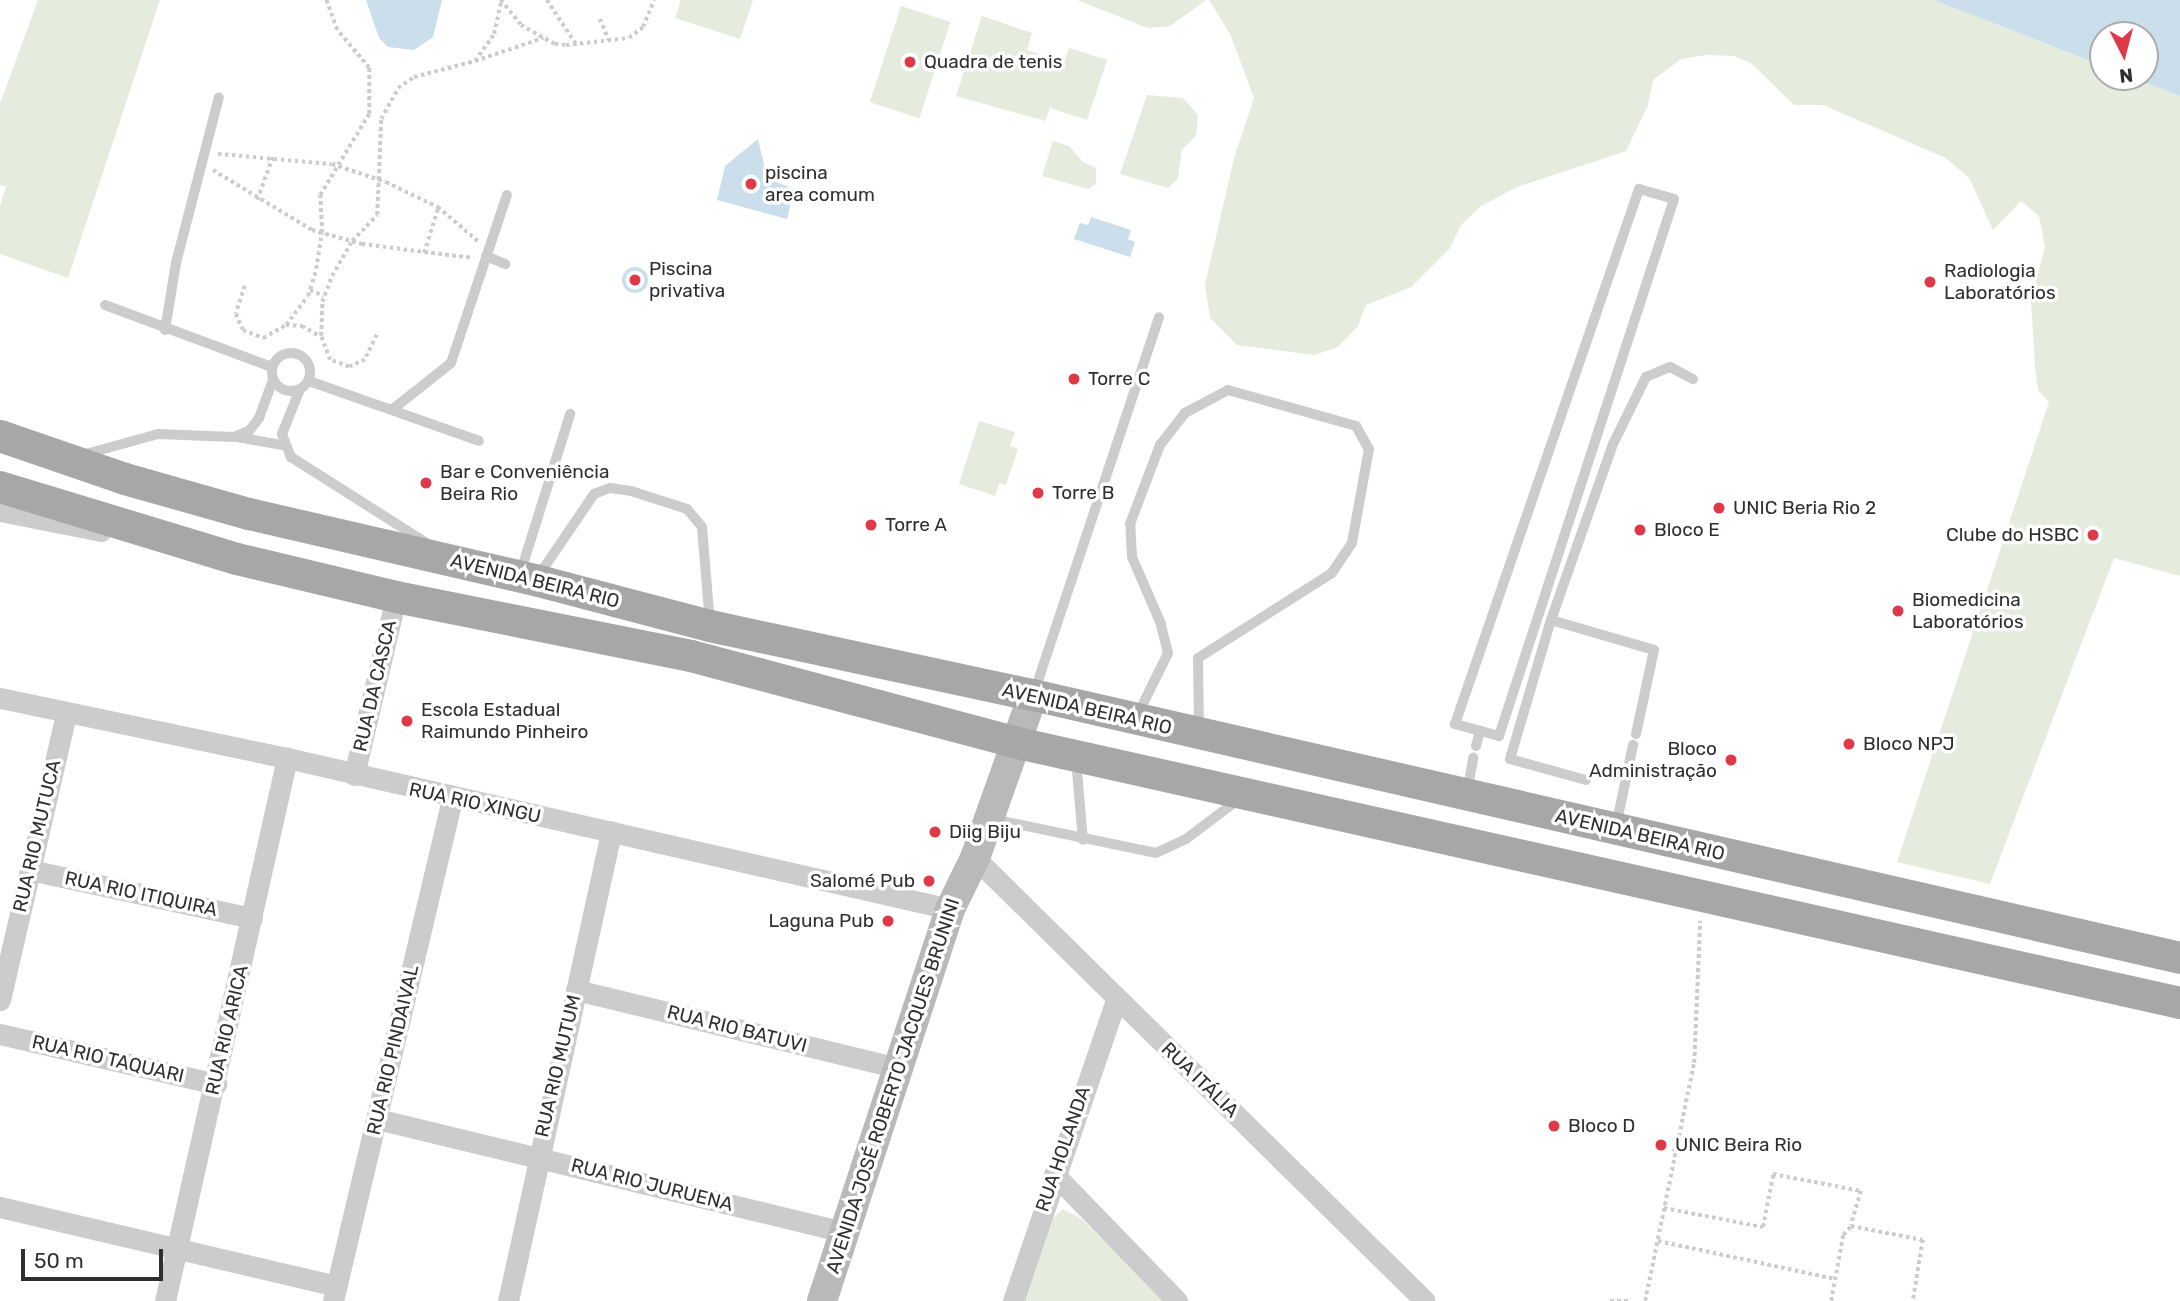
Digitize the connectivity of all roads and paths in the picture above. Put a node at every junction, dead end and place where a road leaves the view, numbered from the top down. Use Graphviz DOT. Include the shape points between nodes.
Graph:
graph roads {
  1 [pos="326,0"];
  2 [pos="501,0"];
  3 [pos="547,0"];
  4 [pos="654,0"];
  5 [pos="600,19"];
  6 [pos="543,38"];
  7 [pos="609,40"];
  8 [pos="576,44"];
  9 [pos="475,61"];
  10 [pos="219,97"];
  11 [pos="273,156"];
  12 [pos="201,157"];
  13 [pos="337,166"];
  14 [pos="378,180"];
  15 [pos="507,195"];
  16 [pos="257,200"];
  17 [pos="438,207"];
  18 [pos="322,233"];
  19 [pos="352,241"];
  20 [pos="424,253"];
  21 [pos="487,255"];
  22 [pos="505,264"];
  23 [pos="244,286"];
  24 [pos="310,290"];
  25 [pos="324,296"];
  26 [pos="105,305"];
  27 [pos="1159,317"];
  28 [pos="286,325"];
  29 [pos="165,330"];
  30 [pos="377,335"];
  31 [pos="321,336"];
  32 [pos="272,367"];
  33 [pos="1693,379"];
  34 [pos="273,380"];
  35 [pos="309,381"];
  36 [pos="300,389"];
  37 [pos="393,409"];
  38 [pos="570,414"];
  39 [pos="0,436"];
  40 [pos="234,437"];
  41 [pos="480,441"];
  42 [pos="282,445"];
  43 [pos="67,460"];
  44 [pos="0,487"];
  45 [pos="0,511"];
  46 [pos="237,559"];
  47 [pos="454,561"];
  48 [pos="527,578"];
  49 [pos="396,597"];
  50 [pos="1551,620"];
  51 [pos="710,626"];
  52 [pos="691,656"];
  53 [pos="1033,695"];
  54 [pos="0,698"];
  55 [pos="66,713"];
  56 [pos="1134,720"];
  57 [pos="1480,731"];
  58 [pos="1199,735"];
  59 [pos="1018,743"];
  60 [pos="1076,755"];
  61 [pos="288,758"];
  62 [pos="354,775"];
  63 [pos="1586,780"];
  64 [pos="1247,793"];
  65 [pos="1467,796"];
  66 [pos="452,799"];
  67 [pos="989,818"];
  68 [pos="1615,829"];
  69 [pos="611,831"];
  70 [pos="1083,840"];
  71 [pos="1458,840"];
  72 [pos="975,858"];
  73 [pos="30,870"];
  74 [pos="1706,895"];
  75 [pos="950,909"];
  76 [pos="252,918"];
  77 [pos="2180,958"];
  78 [pos="576,990"];
  79 [pos="1117,998"];
  80 [pos="0,1000"];
  81 [pos="2180,1003"];
  82 [pos="0,1034"];
  83 [pos="898,1068"];
  84 [pos="216,1084"];
  85 [pos="377,1119"];
  86 [pos="1666,1147"];
  87 [pos="1676,1150"];
  88 [pos="536,1157"];
  89 [pos="1054,1174"];
  90 [pos="0,1207"];
  91 [pos="1664,1208"];
  92 [pos="1851,1226"];
  93 [pos="845,1231"];
  94 [pos="1658,1241"];
  95 [pos="176,1248"];
  96 [pos="1835,1279"];
  97 [pos="335,1293"];
  98 [pos="165,1301"];
  99 [pos="508,1301"];
  100 [pos="822,1301"];
  101 [pos="1013,1301"];
  102 [pos="1177,1301"];
  103 [pos="1425,1301"];
  104 [pos="1610,1301"];
  105 [pos="1629,1301"];
  106 [pos="1645,1301"];
  107 [pos="1831,1301"];
  108 [pos="1913,1301"];
  1 -- 13 [label="path" via="337,30 369,68 372,80 369,114"];
  2 -- 6 [label="path" via="521,25"];
  2 -- 9 [label="path" via="494,34"];
  3 -- 8 [label="path"];
  4 -- 7 [label="path" via="638,33"];
  5 -- 7 [label="path"];
  6 -- 8 [label="path" via="555,44"];
  6 -- 9 [label="path"];
  7 -- 8 [label="path"];
  9 -- 14 [label="path" via="414,77 398,88 387,103 377,135"];
  10 -- 12 [label="lane"];
  11 -- 12 [label="path"];
  11 -- 13 [label="path"];
  11 -- 16 [label="path"];
  12 -- 16 [label="path"];
  12 -- 29 [label="lane"];
  13 -- 14 [label="path"];
  13 -- 18 [label="path" via="320,195"];
  14 -- 17 [label="path"];
  14 -- 19 [label="path" via="377,215"];
  15 -- 21 [label="lane"];
  16 -- 18 [label="path"];
  17 -- 20 [label="path"];
  17 -- 21 [label="path"];
  18 -- 19 [label="path"];
  18 -- 24 [label="path"];
  19 -- 20 [label="path"];
  19 -- 25 [label="path"];
  20 -- 21 [label="path"];
  21 -- 22 [label="lane"];
  21 -- 37 [label="lane" via="451,363"];
  23 -- 28 [label="path" via="236,314 243,330 263,338"];
  24 -- 25 [label="path"];
  24 -- 28 [label="path"];
  25 -- 31 [label="path"];
  26 -- 29 [label="lane"];
  27 -- 53 [label="lane, AVENIDA JOSÉ ROBERTO JACQUES BRUNINI"];
  28 -- 31 [label="path" via="302,326"];
  29 -- 32 [label="lane"];
  30 -- 31 [label="path" via="365,360 349,367 330,360"];
  32 -- 34 [label="lane"];
  32 -- 35 [label="lane" via="285,354 298,354 310,368"];
  33 -- 50 [label="lane" via="1670,367 1646,377 1613,444"];
  34 -- 36 [label="lane" via="281,389"];
  34 -- 40 [label="lane" via="259,418 249,431"];
  35 -- 36 [label="lane"];
  35 -- 37 [label="lane"];
  36 -- 42 [label="lane"];
  37 -- 41 [label="lane"];
  38 -- 48 [label="lane"];
  39 -- 43 [label="main road, AVENIDA BEIRA RIO"];
  40 -- 42 [label="lane"];
  40 -- 43 [label="lane" via="158,434"];
  42 -- 47 [label="lane" via="291,457"];
  43 -- 47 [label="main road, AVENIDA BEIRA RIO" via="249,514"];
  44 -- 46 [label="main road, AVENIDA BEIRA RIO"];
  45 -- 46 [label="street"];
  46 -- 49 [label="main road, AVENIDA BEIRA RIO"];
  47 -- 48 [label="main road, AVENIDA BEIRA RIO"];
  48 -- 51 [label="main road, AVENIDA BEIRA RIO"];
  48 -- 51 [label="lane" via="594,494 610,488 631,491 687,509 702,527"];
  49 -- 52 [label="main road, AVENIDA BEIRA RIO"];
  49 -- 62 [label="street, RUA DA CASCA"];
  50 -- 63 [label="lane" via="1510,759"];
  50 -- 68 [label="lane" via="1654,650"];
  51 -- 52 [label="main road" via="714,639"];
  51 -- 53 [label="main road, AVENIDA BEIRA RIO"];
  52 -- 59 [label="main road, AVENIDA BEIRA RIO"];
  53 -- 56 [label="main road, AVENIDA BEIRA RIO"];
  53 -- 59 [label="main road, AVENIDA JOSÉ ROBERTO JACQUES BRUNINI"];
  54 -- 55 [label="street, RUA RIO XINGU"];
  55 -- 61 [label="street, RUA RIO XINGU"];
  55 -- 73 [label="street, RUA RIO MUTUCA"];
  56 -- 58 [label="main road, AVENIDA BEIRA RIO"];
  56 -- 58 [label="lane" via="1168,653 1161,624 1132,557 1130,524 1160,445 1185,413 1228,390 1356,426 1369,449 1352,544 1332,573 1198,658"];
  57 -- 57 [label="lane" via="1455,724 1639,189 1674,199 1499,736"];
  57 -- 65 [label="lane"];
  58 -- 65 [label="main road, AVENIDA BEIRA RIO"];
  59 -- 60 [label="main road, AVENIDA BEIRA RIO"];
  59 -- 67 [label="main road, AVENIDA JOSÉ ROBERTO JACQUES BRUNINI"];
  60 -- 64 [label="main road, AVENIDA BEIRA RIO"];
  60 -- 70 [label="lane"];
  61 -- 62 [label="street, RUA RIO XINGU"];
  61 -- 76 [label="street, RUA RIO ARICA"];
  62 -- 66 [label="street, RUA RIO XINGU"];
  64 -- 70 [label="lane" via="1186,839 1156,853"];
  64 -- 71 [label="main road, AVENIDA BEIRA RIO"];
  65 -- 68 [label="main road, AVENIDA BEIRA RIO"];
  65 -- 71 [label="main road" via="1453,818"];
  66 -- 69 [label="street, RUA RIO XINGU"];
  66 -- 85 [label="street, RUA RIO PINDAIVAL"];
  67 -- 70 [label="lane"];
  67 -- 72 [label="main road, AVENIDA JOSÉ ROBERTO JACQUES BRUNINI"];
  68 -- 77 [label="main road, AVENIDA BEIRA RIO"];
  69 -- 75 [label="street, RUA RIO XINGU"];
  69 -- 78 [label="street, RUA RIO MUTUM"];
  71 -- 74 [label="main road, AVENIDA BEIRA RIO"];
  72 -- 75 [label="main road, AVENIDA JOSÉ ROBERTO JACQUES BRUNINI"];
  72 -- 79 [label="street, RUA ITÁLIA"];
  73 -- 76 [label="street, RUA RIO ITIQUIRA"];
  73 -- 80 [label="street, RUA RIO MUTUCA"];
  74 -- 81 [label="main road, AVENIDA BEIRA RIO"];
  74 -- 87 [label="path" via="1697,933 1694,1063"];
  75 -- 83 [label="main road, AVENIDA JOSÉ ROBERTO JACQUES BRUNINI"];
  76 -- 84 [label="street, RUA RIO ARICA"];
  78 -- 83 [label="street, RUA RIO BATUVI"];
  78 -- 88 [label="street, RUA RIO MUTUM"];
  79 -- 89 [label="street, RUA HOLANDA"];
  79 -- 103 [label="street, RUA ITÁLIA"];
  82 -- 84 [label="street, RUA RIO TAQUARI"];
  83 -- 93 [label="main road, AVENIDA JOSÉ ROBERTO JACQUES BRUNINI"];
  84 -- 95 [label="street, RUA RIO ARICA"];
  85 -- 88 [label="street, RUA RIO JURUENA"];
  85 -- 97 [label="street, RUA RIO PINDAIVAL"];
  86 -- 87 [label="path"];
  87 -- 91 [label="path"];
  88 -- 93 [label="street, RUA RIO JURUENA"];
  88 -- 99 [label="street, RUA RIO MUTUM"];
  89 -- 101 [label="street, RUA HOLANDA"];
  89 -- 102 [label="street"];
  90 -- 95 [label="street"];
  91 -- 92 [label="path" via="1763,1227 1773,1174 1861,1191"];
  91 -- 94 [label="path"];
  92 -- 96 [label="path" via="1843,1235"];
  92 -- 108 [label="path" via="1923,1240"];
  93 -- 100 [label="main road, AVENIDA JOSÉ ROBERTO JACQUES BRUNINI"];
  94 -- 96 [label="path"];
  94 -- 106 [label="path"];
  95 -- 97 [label="street"];
  95 -- 98 [label="street, RUA RIO ARICA"];
  96 -- 107 [label="path"];
  104 -- 105 [label="path"];
}
